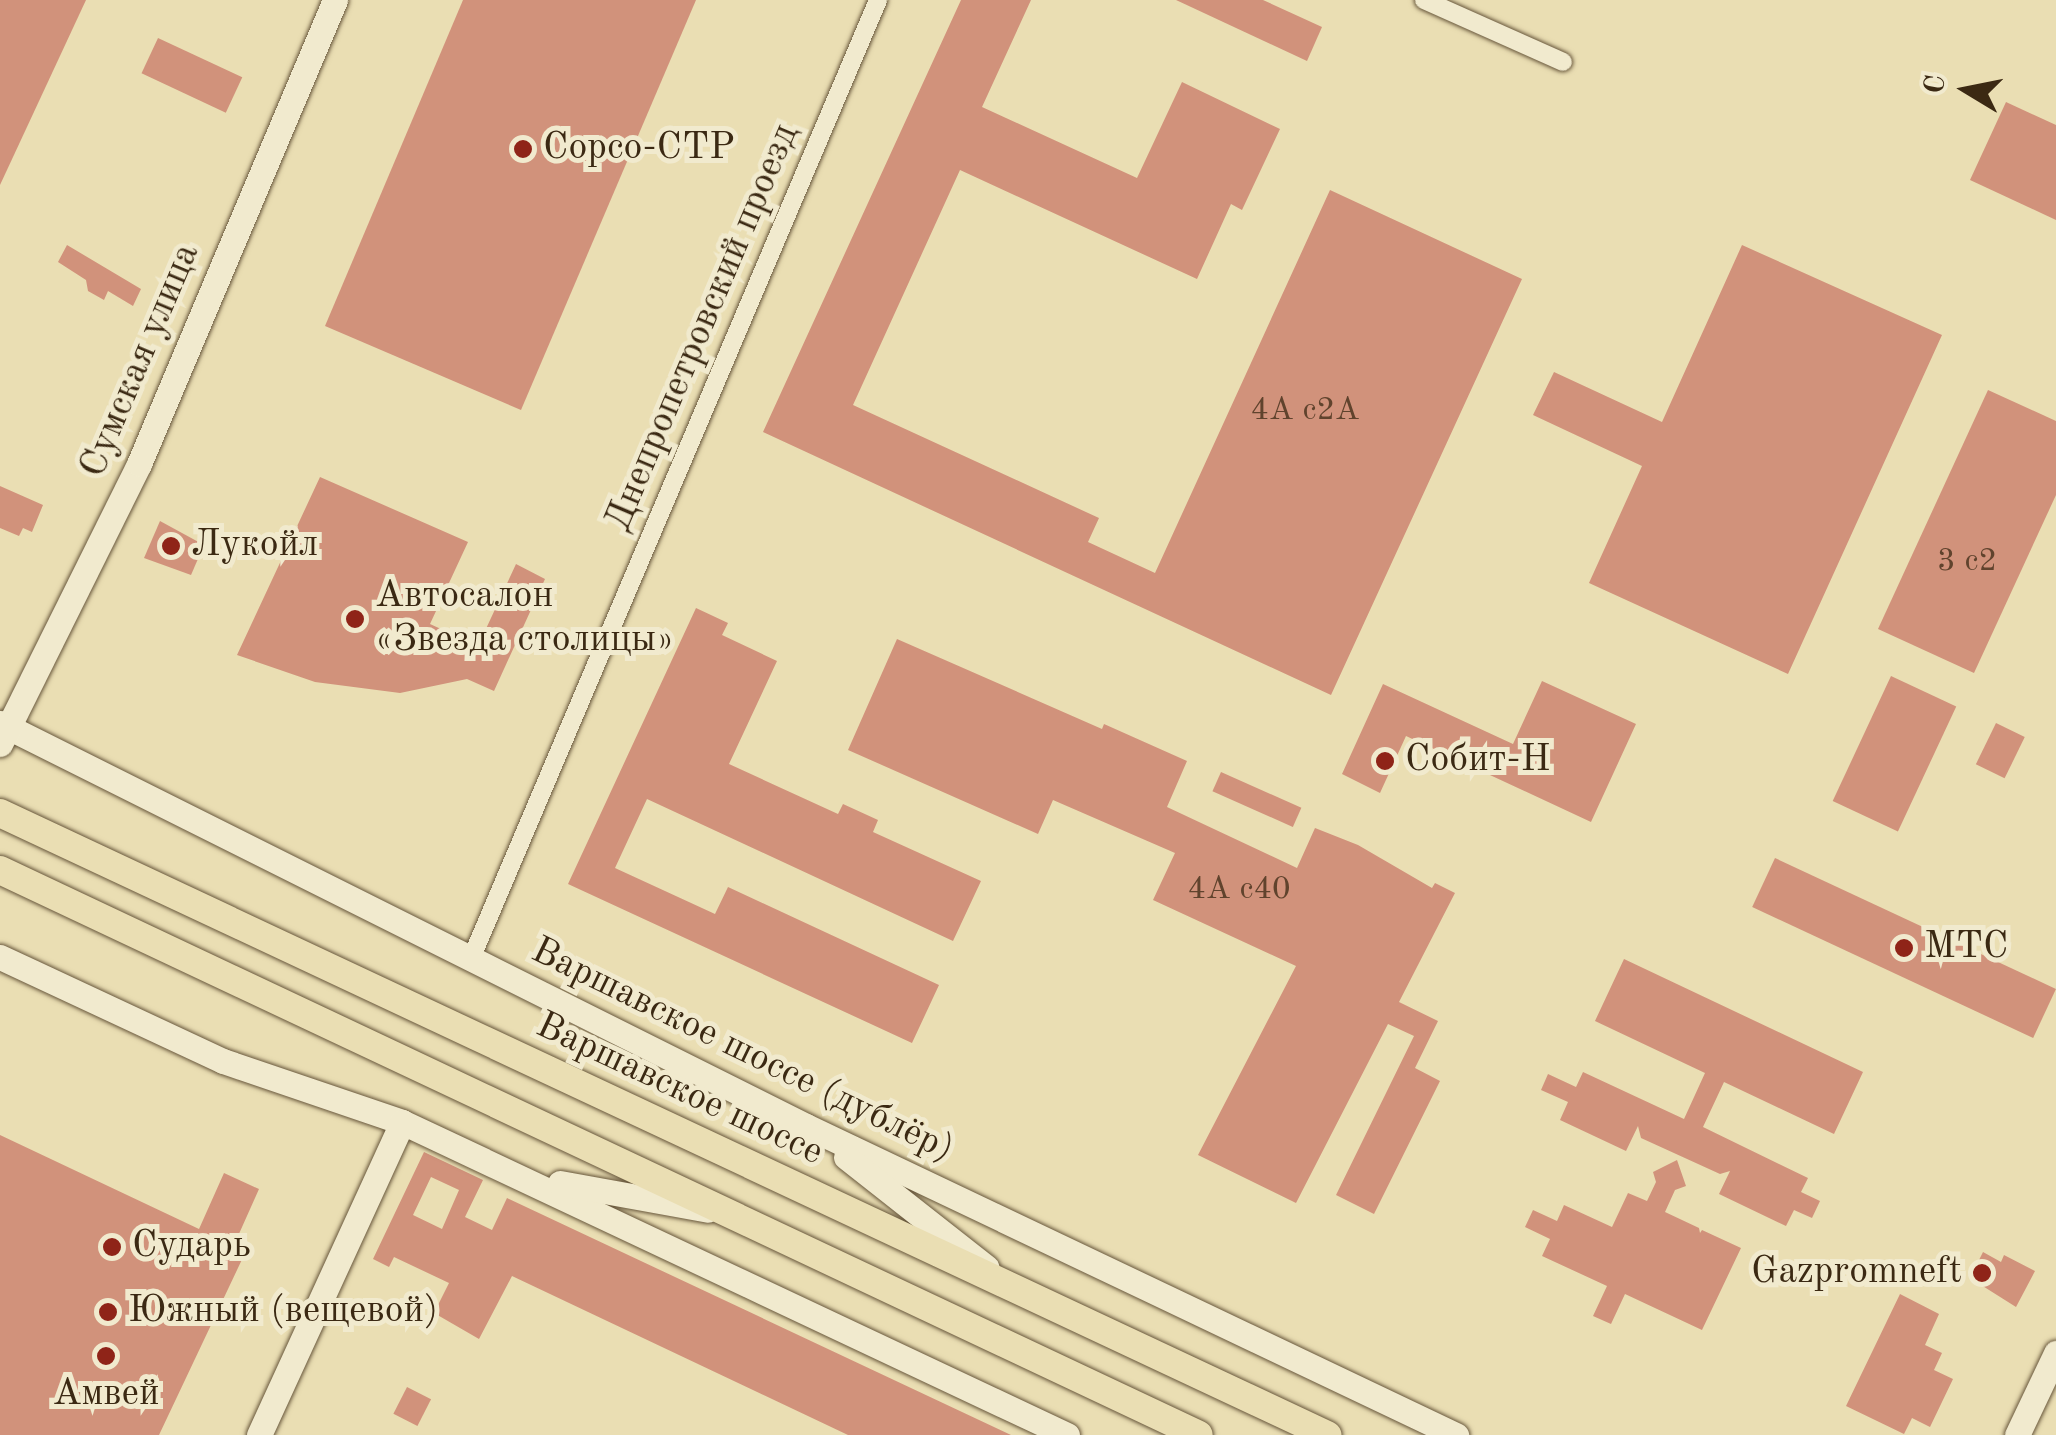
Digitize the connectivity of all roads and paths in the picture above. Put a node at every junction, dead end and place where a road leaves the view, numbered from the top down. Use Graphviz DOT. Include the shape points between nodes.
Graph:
graph roads {
  1 [pos="335,0"];
  2 [pos="878,0"];
  3 [pos="1424,0"];
  4 [pos="1563,62"];
  5 [pos="3,732"];
  6 [pos="0,812"];
  7 [pos="0,870"];
  8 [pos="0,957"];
  9 [pos="471,959"];
  10 [pos="402,1122"];
  11 [pos="806,1126"];
  12 [pos="526,1177"];
  13 [pos="730,1214"];
  14 [pos="1015,1290"];
  15 [pos="2056,1353"];
  16 [pos="259,1435"];
  17 [pos="1067,1435"];
  18 [pos="1199,1435"];
  19 [pos="1327,1435"];
  20 [pos="1456,1435"];
  21 [pos="2017,1435"];
  1 -- 5 [label="main road, Сумская улица" via="140,464"];
  2 -- 9 [label="street, Днепропетровский проезд"];
  3 -- 4 [label="street"];
  5 -- 9 [label="main road, Варшавское шоссе (дублёр)"];
  6 -- 14 [label="main road, Варшавское шоссе"];
  7 -- 13 [label="main road"];
  8 -- 10 [label="main road" via="223,1061"];
  9 -- 11 [label="main road, Варшавское шоссе (дублёр)"];
  10 -- 12 [label="main road"];
  10 -- 16 [label="main road"];
  11 -- 14 [label="main road"];
  11 -- 20 [label="main road, Варшавское шоссе (дублёр)"];
  12 -- 13 [label="main road"];
  12 -- 17 [label="main road"];
  13 -- 18 [label="main road"];
  14 -- 19 [label="main road, Варшавское шоссе"];
  15 -- 21 [label="main road"];
}
